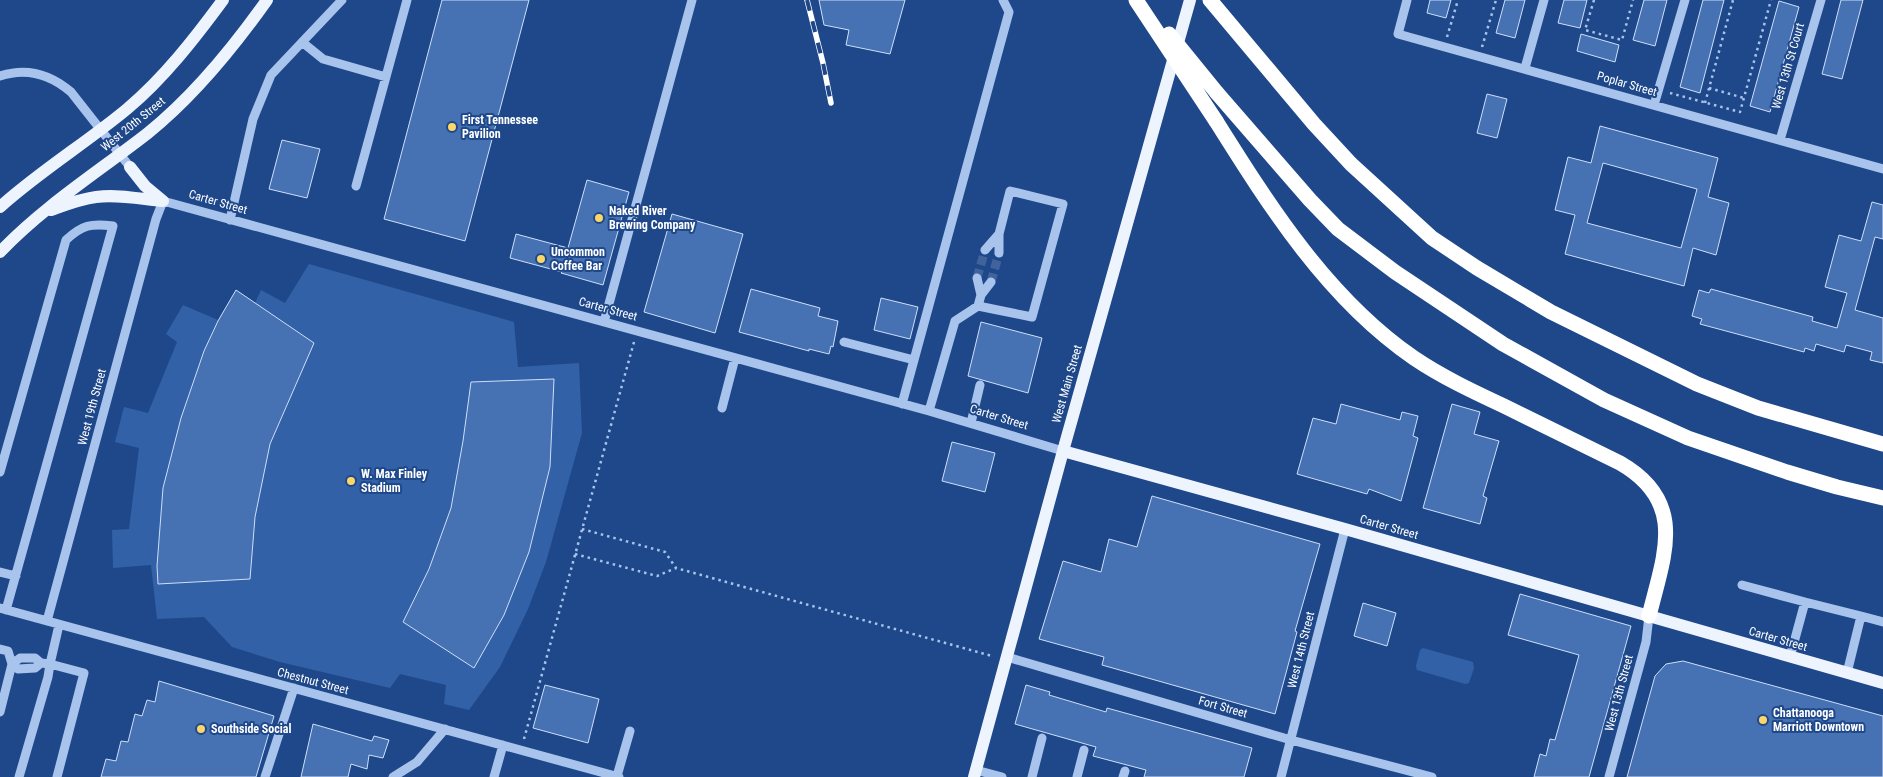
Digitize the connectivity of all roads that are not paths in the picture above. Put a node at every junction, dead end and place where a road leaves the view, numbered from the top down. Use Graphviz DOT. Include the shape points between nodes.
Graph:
graph roads {
  1 [pos="223,0"];
  2 [pos="266,0"];
  3 [pos="342,0"];
  4 [pos="407,0"];
  5 [pos="692,0"];
  6 [pos="1003,0"];
  7 [pos="1136,0"];
  8 [pos="1141,0"];
  9 [pos="1190,0"];
  10 [pos="1210,0"];
  11 [pos="1407,0"];
  12 [pos="1544,0"];
  13 [pos="1685,0"];
  14 [pos="1821,0"];
  15 [pos="302,42"];
  16 [pos="1525,68"];
  17 [pos="0,76"];
  18 [pos="386,77"];
  19 [pos="1654,105"];
  20 [pos="100,129"];
  21 [pos="1780,140"];
  22 [pos="119,154"];
  23 [pos="130,167"];
  24 [pos="1883,169"];
  25 [pos="356,186"];
  26 [pos="163,201"];
  27 [pos="0,207"];
  28 [pos="43,212"];
  29 [pos="230,220"];
  30 [pos="999,234"];
  31 [pos="985,250"];
  32 [pos="0,252"];
  33 [pos="999,253"];
  34 [pos="977,278"];
  35 [pos="991,282"];
  36 [pos="981,295"];
  37 [pos="978,306"];
  38 [pos="604,322"];
  39 [pos="844,342"];
  40 [pos="735,358"];
  41 [pos="914,360"];
  42 [pos="980,385"];
  43 [pos="902,404"];
  44 [pos="722,408"];
  45 [pos="929,411"];
  46 [pos="971,423"];
  47 [pos="1883,444"];
  48 [pos="1063,451"];
  49 [pos="0,472"];
  50 [pos="1883,498"];
  51 [pos="1345,529"];
  52 [pos="0,572"];
  53 [pos="16,576"];
  54 [pos="1742,585"];
  55 [pos="1806,602"];
  56 [pos="3,609"];
  57 [pos="1649,616"];
  58 [pos="1861,616"];
  59 [pos="46,621"];
  60 [pos="1883,622"];
  61 [pos="59,625"];
  62 [pos="0,649"];
  63 [pos="1790,657"];
  64 [pos="1006,658"];
  65 [pos="12,664"];
  66 [pos="45,664"];
  67 [pos="1847,672"];
  68 [pos="1883,683"];
  69 [pos="294,688"];
  70 [pos="0,712"];
  71 [pos="445,729"];
  72 [pos="630,731"];
  73 [pos="1042,738"];
  74 [pos="1291,740"];
  75 [pos="503,745"];
  76 [pos="1084,750"];
  77 [pos="975,773"];
  78 [pos="19,777"];
  79 [pos="58,777"];
  80 [pos="265,777"];
  81 [pos="393,777"];
  82 [pos="494,777"];
  83 [pos="618,777"];
  84 [pos="1002,777"];
  85 [pos="1032,777"];
  86 [pos="1077,777"];
  87 [pos="1281,777"];
  88 [pos="1432,777"];
  89 [pos="1609,777"];
  1 -- 20 [label="main road, West 20th Street" via="156,81"];
  2 -- 22 [label="main road, West 20th Street" via="205,78 149,132"];
  3 -- 15 [label="street"];
  4 -- 18 [label="street"];
  5 -- 38 [label="street"];
  6 -- 41 [label="street" via="1009,12"];
  7 -- 57 [label="highway, bridge" via="1292,236 1365,318 1414,358 1461,385 1620,463 1650,487 1662,509 1667,531 1665,554"];
  8 -- 50 [label="highway, bridge" via="1217,93 1338,229 1502,344 1604,400 1688,438 1787,472"];
  9 -- 48 [label="main road, West Main Street"];
  10 -- 47 [label="highway" via="1351,164 1432,238 1477,268 1551,312 1698,384 1758,408"];
  11 -- 16 [label="street, Poplar Street" via="1398,34"];
  12 -- 16 [label="street"];
  13 -- 19 [label="street"];
  14 -- 21 [label="street, West 13th St Court"];
  15 -- 18 [label="street" via="323,59"];
  15 -- 29 [label="street" via="271,75 253,119"];
  16 -- 19 [label="street, Poplar Street"];
  17 -- 20 [label="street" via="29,72 52,78 71,92"];
  18 -- 25 [label="street"];
  19 -- 21 [label="street, Poplar Street"];
  20 -- 22 [label="street"];
  20 -- 27 [label="main road, West 20th Street"];
  21 -- 24 [label="street, Poplar Street"];
  22 -- 23 [label="street"];
  22 -- 28 [label="main road, West 20th Street"];
  23 -- 26 [label="main road"];
  26 -- 28 [label="main road" via="97,196"];
  26 -- 29 [label="street, Carter Street"];
  26 -- 59 [label="street, West 19th Street"];
  28 -- 32 [label="main road, West 20th Street"];
  29 -- 38 [label="street, Carter Street"];
  30 -- 31 [label="street"];
  30 -- 33 [label="street"];
  30 -- 37 [label="street" via="1010,191 1063,204 1032,317"];
  34 -- 36 [label="street"];
  35 -- 36 [label="street"];
  36 -- 37 [label="street"];
  37 -- 45 [label="street" via="955,321"];
  38 -- 40 [label="street, Carter Street"];
  39 -- 41 [label="street"];
  40 -- 43 [label="street, Carter Street"];
  40 -- 44 [label="street"];
  41 -- 43 [label="street"];
  42 -- 46 [label="street"];
  43 -- 45 [label="street, Carter Street"];
  45 -- 46 [label="street, Carter Street"];
  46 -- 48 [label="street, Carter Street"];
  48 -- 51 [label="main road, Carter Street"];
  48 -- 64 [label="main road, West Main Street"];
  49 -- 53 [label="street" via="66,240 90,225 113,226"];
  51 -- 57 [label="main road, Carter Street"];
  51 -- 74 [label="street, West 14th Street"];
  52 -- 53 [label="street"];
  53 -- 56 [label="street"];
  54 -- 55 [label="street"];
  55 -- 58 [label="street"];
  55 -- 63 [label="street"];
  56 -- 59 [label="street, Chestnut Street"];
  57 -- 63 [label="main road, Carter Street"];
  57 -- 89 [label="street, West 13th Street" via="1646,642"];
  58 -- 60 [label="street"];
  58 -- 67 [label="street"];
  59 -- 61 [label="street, Chestnut Street"];
  61 -- 66 [label="street"];
  61 -- 69 [label="street, Chestnut Street"];
  62 -- 65 [label="street" via="8,651"];
  63 -- 67 [label="main road, Carter Street"];
  64 -- 74 [label="street, Fort Street"];
  64 -- 77 [label="main road, West Main Street"];
  65 -- 66 [label="street" via="20,658 35,658"];
  65 -- 70 [label="street"];
  66 -- 78 [label="street" via="48,677"];
  66 -- 79 [label="street" via="84,674"];
  67 -- 68 [label="main road, Carter Street"];
  69 -- 71 [label="street, Chestnut Street"];
  69 -- 80 [label="street"];
  71 -- 75 [label="street, Chestnut Street"];
  71 -- 81 [label="street" via="417,762"];
  72 -- 83 [label="street"];
  73 -- 85 [label="street"];
  74 -- 87 [label="street, West 14th Street"];
  74 -- 88 [label="street, Fort Street"];
  75 -- 82 [label="street"];
  75 -- 83 [label="street, Chestnut Street"];
  76 -- 86 [label="street"];
  77 -- 84 [label="street"];
}
